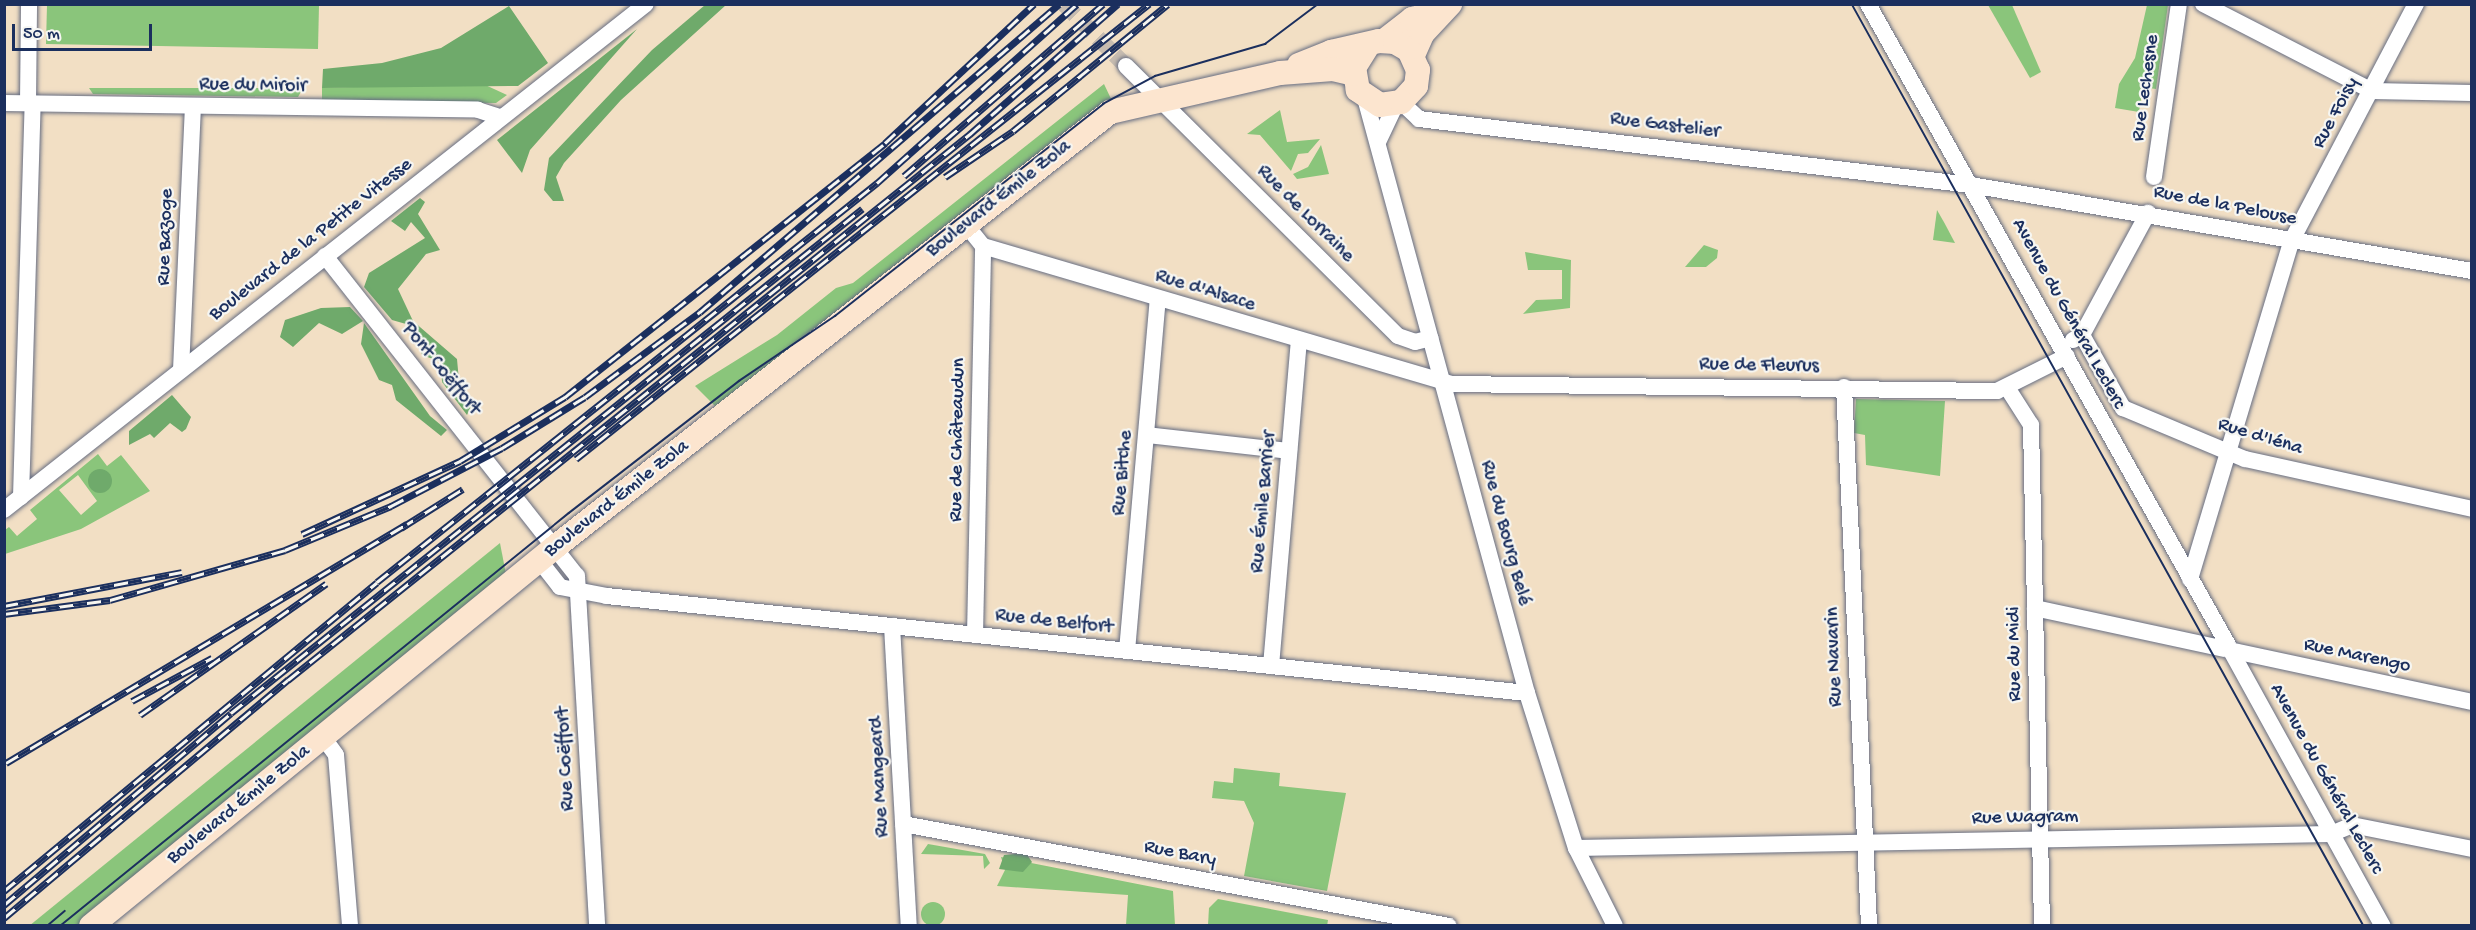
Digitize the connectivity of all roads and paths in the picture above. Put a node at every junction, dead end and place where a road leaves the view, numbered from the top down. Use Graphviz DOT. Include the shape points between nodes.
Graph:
graph roads {
  1 [pos="29,4"];
  2 [pos="1868,4"];
  3 [pos="2179,4"];
  4 [pos="2203,4"];
  5 [pos="2416,4"];
  6 [pos="643,6"];
  7 [pos="1444,8"];
  8 [pos="1376,43"];
  9 [pos="1413,55"];
  10 [pos="1126,66"];
  11 [pos="1280,73"];
  12 [pos="1354,74"];
  13 [pos="2372,91"];
  14 [pos="2472,93"];
  15 [pos="1158,98"];
  16 [pos="1365,98"];
  17 [pos="4,103"];
  18 [pos="30,103"];
  19 [pos="1398,103"];
  20 [pos="193,106"];
  21 [pos="500,117"];
  22 [pos="1378,142"];
  23 [pos="2154,177"];
  24 [pos="1971,185"];
  25 [pos="2148,213"];
  26 [pos="966,225"];
  27 [pos="2292,240"];
  28 [pos="983,246"];
  29 [pos="325,256"];
  30 [pos="2472,271"];
  31 [pos="1158,299"];
  32 [pos="2082,335"];
  33 [pos="1431,338"];
  34 [pos="1299,341"];
  35 [pos="2065,351"];
  36 [pos="181,370"];
  37 [pos="1442,381"];
  38 [pos="1844,387"];
  39 [pos="2008,389"];
  40 [pos="1147,435"];
  41 [pos="1289,451"];
  42 [pos="2228,452"];
  43 [pos="21,497"];
  44 [pos="2472,509"];
  45 [pos="4,510"];
  46 [pos="547,554"];
  47 [pos="2190,579"];
  48 [pos="578,590"];
  49 [pos="2035,608"];
  50 [pos="892,626"];
  51 [pos="975,635"];
  52 [pos="2230,649"];
  53 [pos="1127,651"];
  54 [pos="1271,666"];
  55 [pos="1527,693"];
  56 [pos="2470,696"];
  57 [pos="323,736"];
  58 [pos="903,824"];
  59 [pos="2331,834"];
  60 [pos="2040,839"];
  61 [pos="1864,842"];
  62 [pos="1576,848"];
  63 [pos="2472,849"];
  64 [pos="91,926"];
  65 [pos="350,926"];
  66 [pos="597,926"];
  67 [pos="909,926"];
  68 [pos="1449,926"];
  69 [pos="1615,926"];
  70 [pos="1869,926"];
  71 [pos="2042,926"];
  72 [pos="2383,926"];
  1 -- 18 [label="street"];
  2 -- 24 [label="street, Avenue du Général Leclerc"];
  3 -- 23 [label="street, Rue Lechesne"];
  4 -- 13 [label="street"];
  5 -- 13 [label="street, Rue Foisy"];
  6 -- 21 [label="street, Boulevard de la Petite Vitesse"];
  7 -- 8 [label="main road" via="1412,20"];
  7 -- 9 [label="main road"];
  8 -- 9 [label="main road"];
  8 -- 11 [label="main road" via="1331,52"];
  8 -- 12 [label="main road"];
  9 -- 19 [label="main road" via="1417,81"];
  10 -- 15 [label="street, Rue de Lorraine"];
  11 -- 12 [label="main road" via="1333,69"];
  11 -- 15 [label="main road, Boulevard Émile Zola"];
  12 -- 16 [label="main road"];
  13 -- 14 [label="street"];
  13 -- 27 [label="street, Rue Foisy"];
  15 -- 26 [label="main road, Boulevard Émile Zola" via="1110,112"];
  15 -- 33 [label="street, Rue de Lorraine" via="1398,336 1415,342"];
  16 -- 19 [label="main road"];
  16 -- 22 [label="street, Rue du Bourg Belé"];
  17 -- 18 [label="street, Rue du Miroir"];
  18 -- 20 [label="street, Rue du Miroir"];
  18 -- 43 [label="street"];
  19 -- 22 [label="street"];
  19 -- 24 [label="street, Rue Gastelier" via="1419,118"];
  20 -- 21 [label="street, Rue du Miroir" via="478,110"];
  20 -- 36 [label="street, Rue Bazoge"];
  21 -- 29 [label="street, Boulevard de la Petite Vitesse"];
  22 -- 33 [label="street, Rue du Bourg Belé"];
  24 -- 25 [label="street, Rue de la Pelouse"];
  24 -- 35 [label="street, Avenue du Général Leclerc"];
  25 -- 27 [label="street, Rue de la Pelouse"];
  25 -- 32 [label="street"];
  26 -- 28 [label="street"];
  26 -- 46 [label="main road, Boulevard Émile Zola"];
  27 -- 30 [label="street, Rue de la Pelouse"];
  27 -- 42 [label="street, Rue Foisy"];
  28 -- 31 [label="street, Rue d'Alsace"];
  28 -- 51 [label="street, Rue de Châteaudun"];
  29 -- 36 [label="street, Boulevard de la Petite Vitesse"];
  29 -- 46 [label="street, Pont Coëffort" via="524,508"];
  31 -- 34 [label="street, Rue d'Alsace"];
  31 -- 40 [label="street, Rue Bitche"];
  32 -- 35 [label="street"];
  32 -- 42 [label="street, Rue d'Iéna" via="2123,408"];
  33 -- 37 [label="street, Rue du Bourg Belé"];
  34 -- 37 [label="street, Rue d'Alsace"];
  34 -- 41 [label="street, Rue Émile Barrier"];
  35 -- 39 [label="street, Rue de Fleurus"];
  35 -- 47 [label="street, Avenue du Général Leclerc"];
  36 -- 43 [label="street, Boulevard de la Petite Vitesse"];
  37 -- 38 [label="street, Rue de Fleurus"];
  37 -- 55 [label="street, Rue du Bourg Belé"];
  38 -- 39 [label="street, Rue de Fleurus"];
  38 -- 61 [label="street, Rue Navarin"];
  39 -- 49 [label="street, Rue du Midi" via="2031,425"];
  40 -- 41 [label="street"];
  40 -- 53 [label="street, Rue Bitche"];
  41 -- 54 [label="street, Rue Émile Barrier"];
  42 -- 44 [label="street, Rue d'Iéna"];
  42 -- 47 [label="street, Rue Foisy"];
  43 -- 45 [label="street, Boulevard de la Petite Vitesse"];
  46 -- 48 [label="street, Pont Coëffort" via="560,586"];
  46 -- 57 [label="main road, Boulevard Émile Zola"];
  47 -- 52 [label="street, Avenue du Général Leclerc"];
  48 -- 50 [label="street, Rue de Belfort"];
  48 -- 66 [label="street, Rue Coëffort"];
  49 -- 52 [label="street, Rue Marengo"];
  49 -- 60 [label="street, Rue du Midi"];
  50 -- 51 [label="street, Rue de Belfort"];
  50 -- 58 [label="street, Rue Mangeard"];
  51 -- 53 [label="street, Rue de Belfort"];
  52 -- 56 [label="street, Rue Marengo"];
  52 -- 59 [label="street, Avenue du Général Leclerc"];
  53 -- 54 [label="street, Rue de Belfort"];
  54 -- 55 [label="street, Rue de Belfort"];
  55 -- 62 [label="street, Rue du Bourg Belé"];
  57 -- 64 [label="main road, Boulevard Émile Zola"];
  57 -- 65 [label="street" via="336,755"];
  58 -- 67 [label="street, Rue Mangeard"];
  58 -- 68 [label="street, Rue Bary"];
  59 -- 60 [label="street, Rue Wagram"];
  59 -- 63 [label="street, Rue Wagram" via="2352,825"];
  59 -- 72 [label="street, Avenue du Général Leclerc"];
  60 -- 61 [label="street, Rue Wagram"];
  60 -- 71 [label="street, Rue du Midi"];
  61 -- 62 [label="street, Rue Wagram"];
  61 -- 70 [label="street, Rue Navarin"];
  62 -- 69 [label="street, Rue du Bourg Belé"];
}
